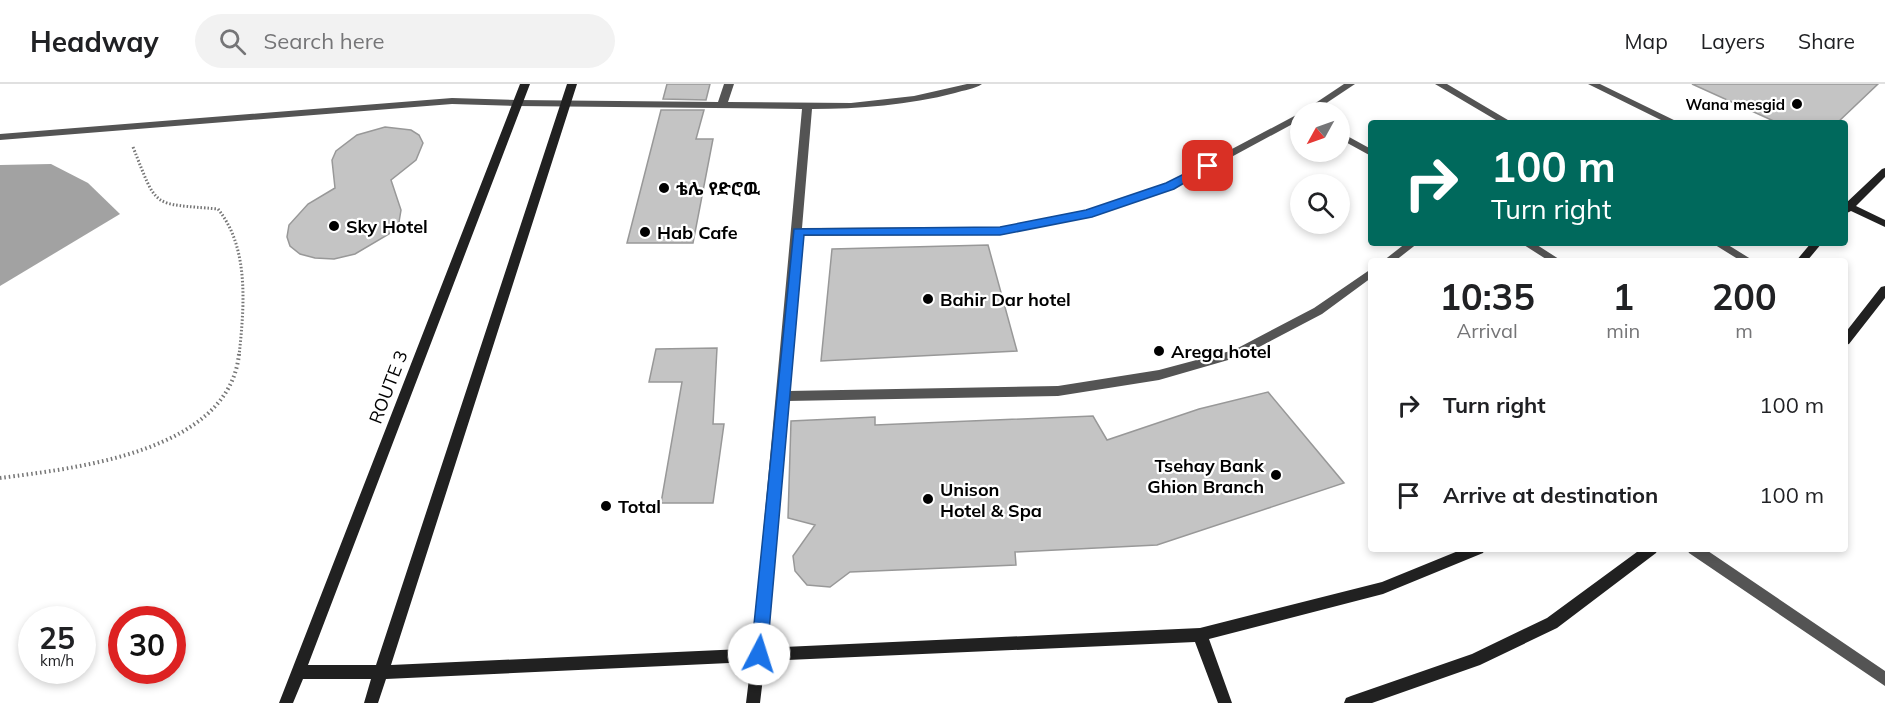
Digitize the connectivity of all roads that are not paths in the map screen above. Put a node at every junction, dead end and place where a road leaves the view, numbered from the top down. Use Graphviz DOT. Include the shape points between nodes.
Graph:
graph roads {
  1 [pos="525,84"];
  2 [pos="572,84"];
  3 [pos="729,84"];
  4 [pos="977,84"];
  5 [pos="1350,84"];
  6 [pos="1440,84"];
  7 [pos="1594,84"];
  8 [pos="1322,102"];
  9 [pos="517,103"];
  10 [pos="565,103"];
  11 [pos="722,105"];
  12 [pos="807,108"];
  13 [pos="1503,120"];
  14 [pos="1669,120"];
  15 [pos="1290,121"];
  16 [pos="0,137"];
  17 [pos="1350,141"];
  18 [pos="1368,151"];
  19 [pos="1885,171"];
  20 [pos="1848,205"];
  21 [pos="1848,208"];
  22 [pos="1885,224"];
  23 [pos="798,231"];
  24 [pos="1409,246"];
  25 [pos="1531,246"];
  26 [pos="1722,246"];
  27 [pos="1814,246"];
  28 [pos="1392,258"];
  29 [pos="1552,258"];
  30 [pos="1744,258"];
  31 [pos="1804,258"];
  32 [pos="1368,275"];
  33 [pos="1885,290"];
  34 [pos="1848,336"];
  35 [pos="784,396"];
  36 [pos="1471,552"];
  37 [pos="1647,552"];
  38 [pos="1698,552"];
  39 [pos="1200,635"];
  40 [pos="759,654"];
  41 [pos="297,672"];
  42 [pos="380,672"];
  43 [pos="1885,679"];
  44 [pos="286,703"];
  45 [pos="371,703"];
  46 [pos="753,703"];
  47 [pos="1225,703"];
  48 [pos="1351,703"];
  1 -- 9 [label="street, ROUTE 3"];
  2 -- 10 [label="street"];
  3 -- 11 [label="street"];
  4 -- 12 [label="street" via="891,102"];
  5 -- 8 [label="street"];
  6 -- 13 [label="street"];
  7 -- 14 [label="street"];
  9 -- 10 [label="street"];
  9 -- 16 [label="street" via="452,101"];
  9 -- 41 [label="street, ROUTE 3"];
  10 -- 11 [label="street"];
  10 -- 42 [label="street"];
  11 -- 12 [label="street"];
  12 -- 23 [label="street"];
  15 -- 23 [label="street" via="1170,186 1088,214 1000,231"];
  17 -- 18 [label="street"];
  19 -- 20 [label="street"];
  21 -- 22 [label="street"];
  23 -- 35 [label="street"];
  24 -- 28 [label="street"];
  25 -- 29 [label="street"];
  26 -- 30 [label="street"];
  27 -- 31 [label="street"];
  32 -- 35 [label="street" via="1318,311 1238,353 1159,375 1058,391"];
  33 -- 34 [label="street"];
  35 -- 40 [label="street"];
  36 -- 39 [label="street" via="1383,588"];
  37 -- 48 [label="street" via="1552,623 1474,660"];
  38 -- 43 [label="street"];
  39 -- 40 [label="street"];
  39 -- 47 [label="street"];
  40 -- 42 [label="street"];
  40 -- 46 [label="street"];
  41 -- 42 [label="street"];
  41 -- 44 [label="street, ROUTE 3"];
  42 -- 45 [label="street"];
}
